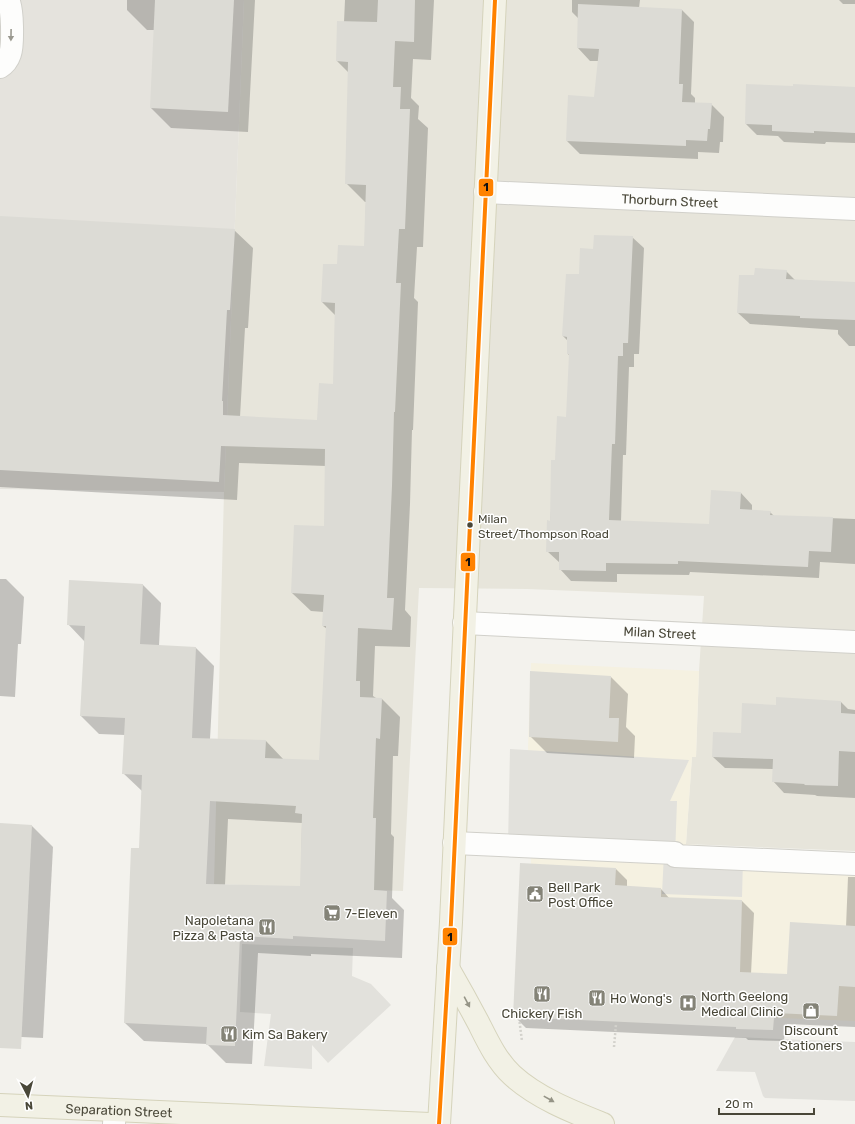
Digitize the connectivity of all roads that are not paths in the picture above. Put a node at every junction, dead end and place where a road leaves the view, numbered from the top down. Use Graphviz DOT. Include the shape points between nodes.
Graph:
graph roads {
  1 [pos="8,0"];
  2 [pos="495,0"];
  3 [pos="0,67"];
  4 [pos="485,192"];
  5 [pos="855,209"];
  6 [pos="464,623"];
  7 [pos="855,642"];
  8 [pos="454,843"];
  9 [pos="855,864"];
  10 [pos="448,968"];
  11 [pos="0,1105"];
  12 [pos="115,1117"];
  13 [pos="244,1120"];
  14 [pos="430,1124"];
  15 [pos="439,1124"];
  16 [pos="603,1124"];
  1 -- 3 [label="street, one-way" via="12,8 11,51 6,62"];
  2 -- 4 [label="main road"];
  4 -- 5 [label="street, Thorburn Street"];
  4 -- 6 [label="main road"];
  6 -- 7 [label="street, Milan Street"];
  6 -- 8 [label="main road"];
  8 -- 9 [label="street"];
  8 -- 10 [label="main road"];
  10 -- 15 [label="main road"];
  10 -- 16 [label="main road, one-way" via="493,1050 512,1075 564,1108"];
  11 -- 12 [label="main road, Separation Street"];
  12 -- 13 [label="main road, Separation Street"];
  13 -- 14 [label="main road, Separation Street"];
}
